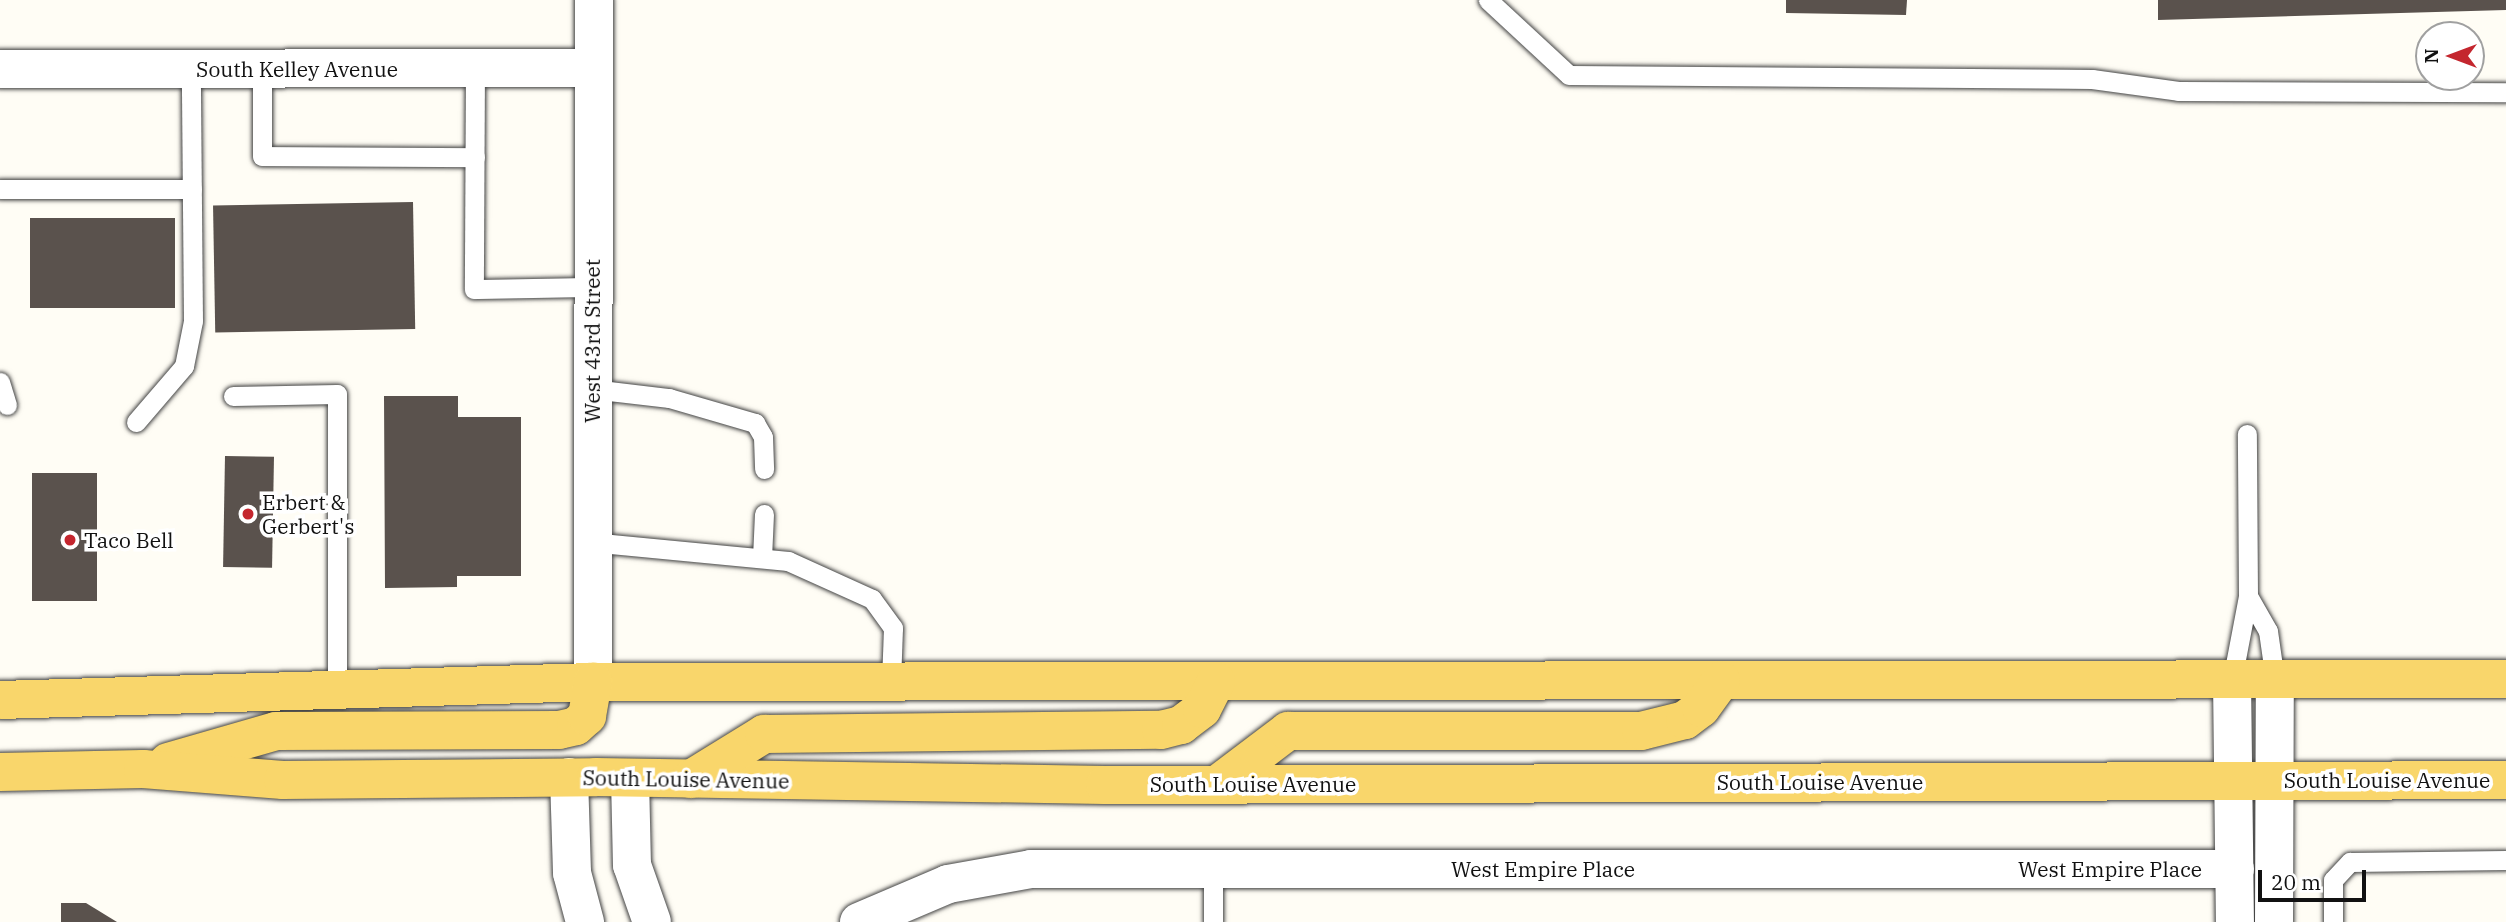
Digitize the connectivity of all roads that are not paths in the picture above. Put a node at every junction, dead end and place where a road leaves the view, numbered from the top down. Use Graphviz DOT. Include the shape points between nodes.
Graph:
graph roads {
  1 [pos="594,0"];
  2 [pos="1488,0"];
  3 [pos="594,68"];
  4 [pos="0,69"];
  5 [pos="191,69"];
  6 [pos="262,69"];
  7 [pos="475,69"];
  8 [pos="2506,92"];
  9 [pos="475,157"];
  10 [pos="192,189"];
  11 [pos="0,190"];
  12 [pos="592,287"];
  13 [pos="0,382"];
  14 [pos="592,389"];
  15 [pos="233,396"];
  16 [pos="7,405"];
  17 [pos="136,422"];
  18 [pos="2247,434"];
  19 [pos="764,469"];
  20 [pos="764,514"];
  21 [pos="590,542"];
  22 [pos="762,558"];
  23 [pos="2248,596"];
  24 [pos="2506,679"];
  25 [pos="1721,680"];
  26 [pos="2232,680"];
  27 [pos="2275,680"];
  28 [pos="1216,681"];
  29 [pos="593,682"];
  30 [pos="891,682"];
  31 [pos="337,689"];
  32 [pos="0,700"];
  33 [pos="143,769"];
  34 [pos="0,772"];
  35 [pos="569,777"];
  36 [pos="630,778"];
  37 [pos="691,779"];
  38 [pos="2276,780"];
  39 [pos="2506,780"];
  40 [pos="2232,781"];
  41 [pos="1218,784"];
  42 [pos="2506,860"];
  43 [pos="1213,869"];
  44 [pos="2235,869"];
  45 [pos="584,922"];
  46 [pos="652,922"];
  47 [pos="859,922"];
  48 [pos="1213,922"];
  49 [pos="2235,922"];
  50 [pos="2274,922"];
  51 [pos="2333,922"];
  1 -- 3 [label="street, West 43rd Street"];
  2 -- 8 [label="lane" via="1569,75 2092,79 2178,91"];
  3 -- 7 [label="street, South Kelley Avenue"];
  3 -- 12 [label="street, West 43rd Street"];
  4 -- 5 [label="street, South Kelley Avenue"];
  5 -- 6 [label="street, South Kelley Avenue"];
  5 -- 10 [label="lane"];
  6 -- 7 [label="street, South Kelley Avenue"];
  6 -- 9 [label="lane" via="262,156"];
  7 -- 9 [label="lane"];
  9 -- 12 [label="lane" via="474,289"];
  10 -- 11 [label="lane"];
  10 -- 17 [label="lane" via="193,321 184,366"];
  12 -- 14 [label="street, West 43rd Street"];
  13 -- 16 [label="lane"];
  14 -- 19 [label="lane" via="669,398 755,423 763,437"];
  14 -- 21 [label="street, West 43rd Street"];
  15 -- 31 [label="lane" via="337,394"];
  18 -- 23 [label="lane"];
  20 -- 22 [label="lane"];
  21 -- 22 [label="lane"];
  21 -- 29 [label="street, West 43rd Street"];
  22 -- 30 [label="lane" via="788,561 872,599 893,628"];
  23 -- 26 [label="lane"];
  23 -- 27 [label="lane" via="2268,631"];
  24 -- 27 [label="main road"];
  25 -- 26 [label="main road"];
  25 -- 28 [label="main road"];
  25 -- 41 [label="main road" via="1701,708 1685,720 1642,731 1288,731"];
  26 -- 27 [label="main road"];
  26 -- 40 [label="street"];
  27 -- 38 [label="street"];
  28 -- 30 [label="main road"];
  28 -- 37 [label="main road" via="1202,709 1181,725 1161,730 764,734"];
  29 -- 30 [label="main road"];
  29 -- 31 [label="main road"];
  29 -- 33 [label="main road" via="587,716 576,726 559,730 275,731"];
  31 -- 32 [label="main road"];
  33 -- 34 [label="main road, South Louise Avenue"];
  33 -- 35 [label="main road, South Louise Avenue" via="283,780"];
  35 -- 36 [label="main road, South Louise Avenue"];
  35 -- 45 [label="street" via="572,873"];
  36 -- 37 [label="main road, South Louise Avenue"];
  36 -- 46 [label="street" via="632,865"];
  37 -- 41 [label="main road, South Louise Avenue"];
  38 -- 39 [label="main road, South Louise Avenue"];
  38 -- 40 [label="main road, South Louise Avenue"];
  38 -- 50 [label="street"];
  40 -- 41 [label="main road, South Louise Avenue"];
  40 -- 44 [label="street"];
  42 -- 51 [label="lane" via="2350,862 2333,880"];
  43 -- 44 [label="street, West Empire Place"];
  43 -- 47 [label="street, West Empire Place" via="1031,869 948,884"];
  43 -- 48 [label="lane"];
  44 -- 49 [label="street"];
}
